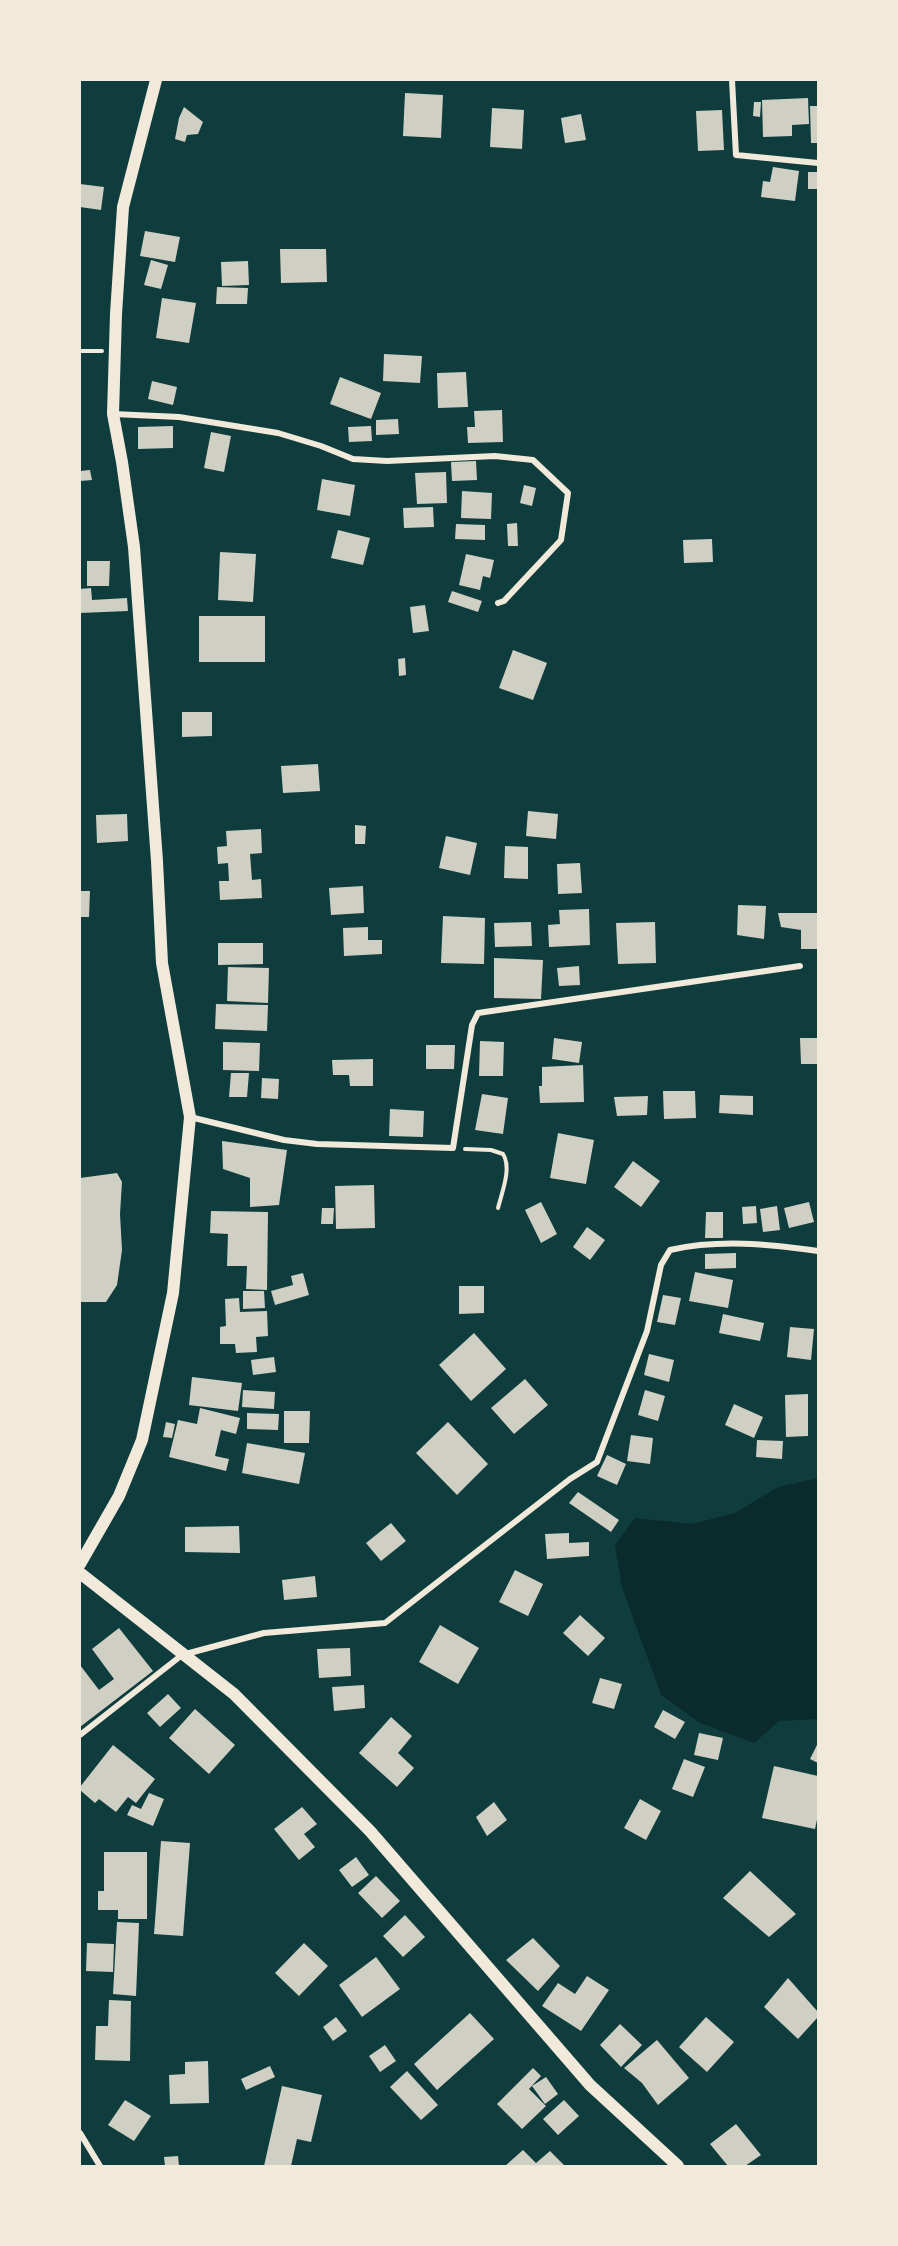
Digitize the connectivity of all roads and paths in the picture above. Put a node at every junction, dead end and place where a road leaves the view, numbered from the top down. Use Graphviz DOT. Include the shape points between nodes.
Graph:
graph roads {
  1 [pos="156,80"];
  2 [pos="732,80"];
  3 [pos="819,164"];
  4 [pos="113,414"];
  5 [pos="498,603"];
  6 [pos="800,966"];
  7 [pos="190,1117"];
  8 [pos="453,1148"];
  9 [pos="498,1208"];
  10 [pos="819,1251"];
  11 [pos="80,1564"];
  12 [pos="80,1573"];
  13 [pos="182,1655"];
  14 [pos="80,1735"];
  15 [pos="80,2133"];
  16 [pos="100,2166"];
  17 [pos="678,2166"];
  1 -- 4 [label="main road" via="123,207"];
  2 -- 3 [label="street" via="736,155"];
  4 -- 5 [label="street" via="179,417 267,432 321,446 352,459 495,456 533,460 568,493 561,540"];
  4 -- 7 [label="main road" via="134,547 162,963"];
  6 -- 8 [label="street" via="478,1013 472,1025"];
  7 -- 8 [label="street" via="316,1144"];
  7 -- 11 [label="main road" via="173,1293 142,1440 119,1496"];
  8 -- 9 [label="path" via="503,1154 507,1167"];
  10 -- 13 [label="street" via="771,1244 711,1243 670,1250 661,1265 647,1331 597,1462 385,1623 264,1633"];
  12 -- 13 [label="main road"];
  13 -- 14 [label="street"];
  13 -- 17 [label="main road" via="234,1694 370,1831 590,2085"];
  15 -- 16 [label="street"];
}
